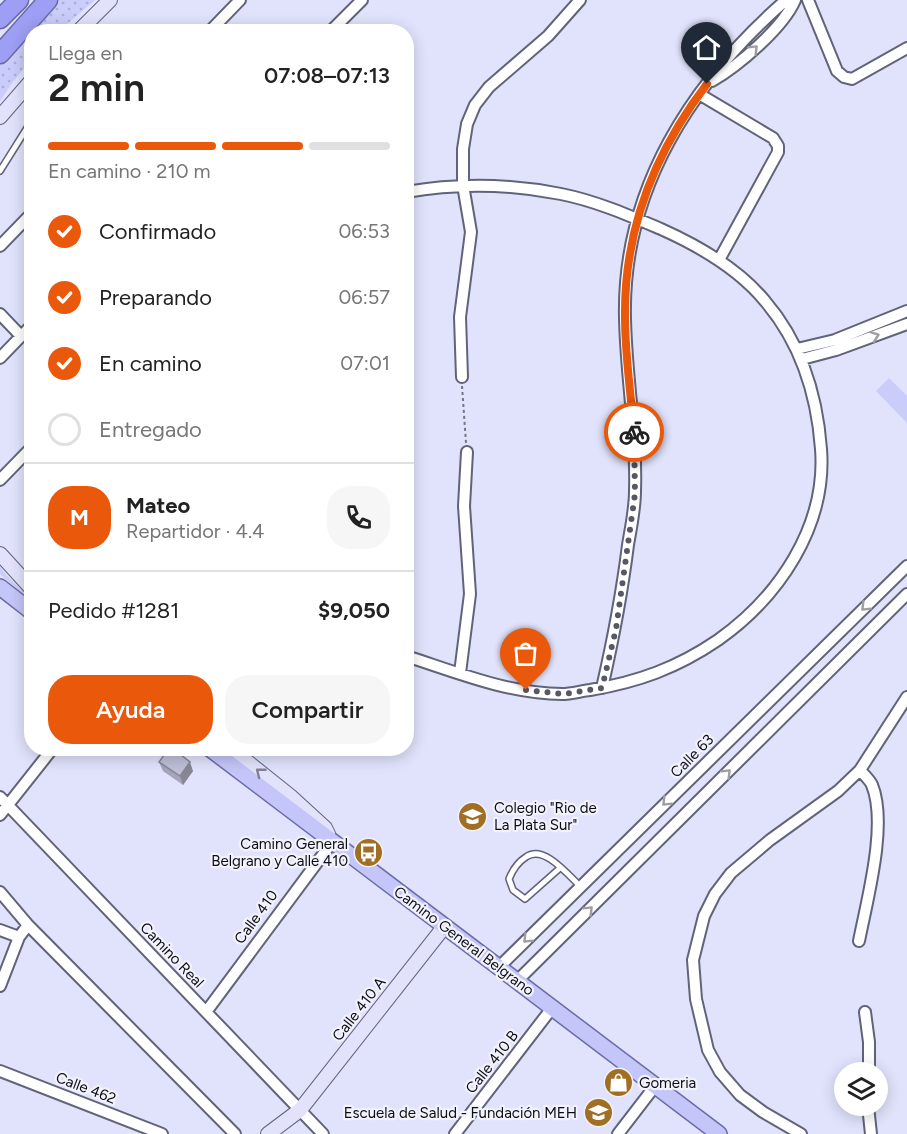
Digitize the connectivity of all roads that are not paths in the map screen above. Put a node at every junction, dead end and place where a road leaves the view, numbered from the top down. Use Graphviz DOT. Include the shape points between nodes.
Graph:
graph roads {
  1 [pos="19,0"];
  2 [pos="48,0"];
  3 [pos="110,0"];
  4 [pos="240,0"];
  5 [pos="362,0"];
  6 [pos="580,0"];
  7 [pos="786,0"];
  8 [pos="795,0"];
  9 [pos="808,0"];
  10 [pos="0,19"];
  11 [pos="27,24"];
  12 [pos="86,24"];
  13 [pos="217,24"];
  14 [pos="338,24"];
  15 [pos="24,27"];
  16 [pos="907,48"];
  17 [pos="0,54"];
  18 [pos="707,84"];
  19 [pos="24,89"];
  20 [pos="699,94"];
  21 [pos="0,117"];
  22 [pos="24,133"];
  23 [pos="0,171"];
  24 [pos="463,185"];
  25 [pos="414,191"];
  26 [pos="637,219"];
  27 [pos="24,221"];
  28 [pos="0,246"];
  29 [pos="720,260"];
  30 [pos="907,311"];
  31 [pos="3,322"];
  32 [pos="907,324"];
  33 [pos="24,333"];
  34 [pos="21,336"];
  35 [pos="799,354"];
  36 [pos="0,358"];
  37 [pos="462,377"];
  38 [pos="467,452"];
  39 [pos="24,455"];
  40 [pos="0,480"];
  41 [pos="0,554"];
  42 [pos="907,566"];
  43 [pos="24,581"];
  44 [pos="0,587"];
  45 [pos="907,594"];
  46 [pos="24,606"];
  47 [pos="414,659"];
  48 [pos="460,673"];
  49 [pos="602,688"];
  50 [pos="907,697"];
  51 [pos="47,756"];
  52 [pos="220,756"];
  53 [pos="240,756"];
  54 [pos="861,770"];
  55 [pos="0,797"];
  56 [pos="8,805"];
  57 [pos="0,815"];
  58 [pos="333,840"];
  59 [pos="560,868"];
  60 [pos="581,887"];
  61 [pos="0,892"];
  62 [pos="28,925"];
  63 [pos="444,927"];
  64 [pos="0,930"];
  65 [pos="19,938"];
  66 [pos="859,941"];
  67 [pos="499,967"];
  68 [pos="518,981"];
  69 [pos="0,986"];
  70 [pos="552,1008"];
  71 [pos="206,1012"];
  72 [pos="865,1012"];
  73 [pos="869,1062"];
  74 [pos="0,1071"];
  75 [pos="655,1086"];
  76 [pos="300,1110"];
  77 [pos="869,1116"];
  78 [pos="162,1134"];
  79 [pos="235,1134"];
  80 [pos="268,1134"];
  81 [pos="323,1134"];
  82 [pos="455,1134"];
  83 [pos="618,1134"];
  84 [pos="719,1134"];
  85 [pos="801,1134"];
  86 [pos="871,1134"];
  1 -- 10 [label="highway"];
  2 -- 11 [label="highway"];
  3 -- 12 [label="street"];
  4 -- 13 [label="street"];
  5 -- 14 [label="street"];
  6 -- 24 [label="street" via="475,105 463,149"];
  7 -- 18 [label="street" via="743,40"];
  18 -- 8 [label="street, one-way" via="750,54 786,16"];
  9 -- 16 [label="street" via="837,71 844,77 852,79"];
  15 -- 17 [label="highway"];
  18 -- 20 [label="street"];
  19 -- 21 [label="street"];
  20 -- 26 [label="street" via="657,163"];
  20 -- 29 [label="street" via="773,138 778,146"];
  22 -- 23 [label="lane"];
  24 -- 25 [label="street"];
  24 -- 26 [label="street" via="560,194"];
  24 -- 37 [label="street" via="471,232 460,317"];
  26 -- 29 [label="street"];
  26 -- 49 [label="street" via="625,315 636,449 635,494 616,629"];
  27 -- 28 [label="street"];
  29 -- 35 [label="street" via="765,301"];
  30 -- 35 [label="street"];
  31 -- 34 [label="street"];
  35 -- 32 [label="street, one-way" via="836,350"];
  33 -- 34 [label="street"];
  34 -- 36 [label="street"];
  35 -- 49 [label="street" via="815,405 822,463 819,494 804,541 774,587 738,626 672,666 641,680"];
  38 -- 48 [label="street" via="464,506 470,594"];
  39 -- 40 [label="street"];
  41 -- 43 [label="street"];
  42 -- 60 [label="street, Calle 63, one-way"];
  44 -- 46 [label="main road"];
  68 -- 45 [label="street, one-way"];
  47 -- 48 [label="street"];
  48 -- 49 [label="street" via="540,692 564,694"];
  50 -- 54 [label="street"];
  51 -- 56 [label="street"];
  52 -- 58 [label="main road, Camino General Belgrano"];
  58 -- 53 [label="street, one-way" via="298,802"];
  54 -- 66 [label="street" via="872,784 878,830"];
  54 -- 85 [label="street" via="731,873 704,915 693,960 696,999 708,1050 720,1072 740,1095"];
  55 -- 56 [label="street, Camino Real"];
  56 -- 57 [label="street"];
  56 -- 71 [label="street, Camino Real"];
  58 -- 63 [label="main road, Camino General Belgrano"];
  58 -- 71 [label="street, Calle 410"];
  59 -- 59 [label="lane" via="542,854 532,853 519,862 509,879 513,890 525,899"];
  59 -- 60 [label="lane"];
  60 -- 67 [label="street, Calle 63, one-way"];
  61 -- 62 [label="street"];
  62 -- 65 [label="street"];
  62 -- 79 [label="street"];
  63 -- 67 [label="main road, Camino General Belgrano"];
  63 -- 76 [label="street, Calle 410 A"];
  64 -- 65 [label="street"];
  65 -- 69 [label="street"];
  67 -- 68 [label="main road, Camino General Belgrano"];
  68 -- 70 [label="main road, Camino General Belgrano"];
  70 -- 75 [label="main road, Camino General Belgrano"];
  70 -- 82 [label="street, Calle 410 B"];
  71 -- 76 [label="street, Camino Real"];
  72 -- 73 [label="street"];
  74 -- 78 [label="street, Calle 462"];
  75 -- 83 [label="street"];
  75 -- 84 [label="main road, Camino General Belgrano"];
  76 -- 80 [label="street"];
  76 -- 81 [label="street, Camino Real"];
  77 -- 86 [label="street"];
}
